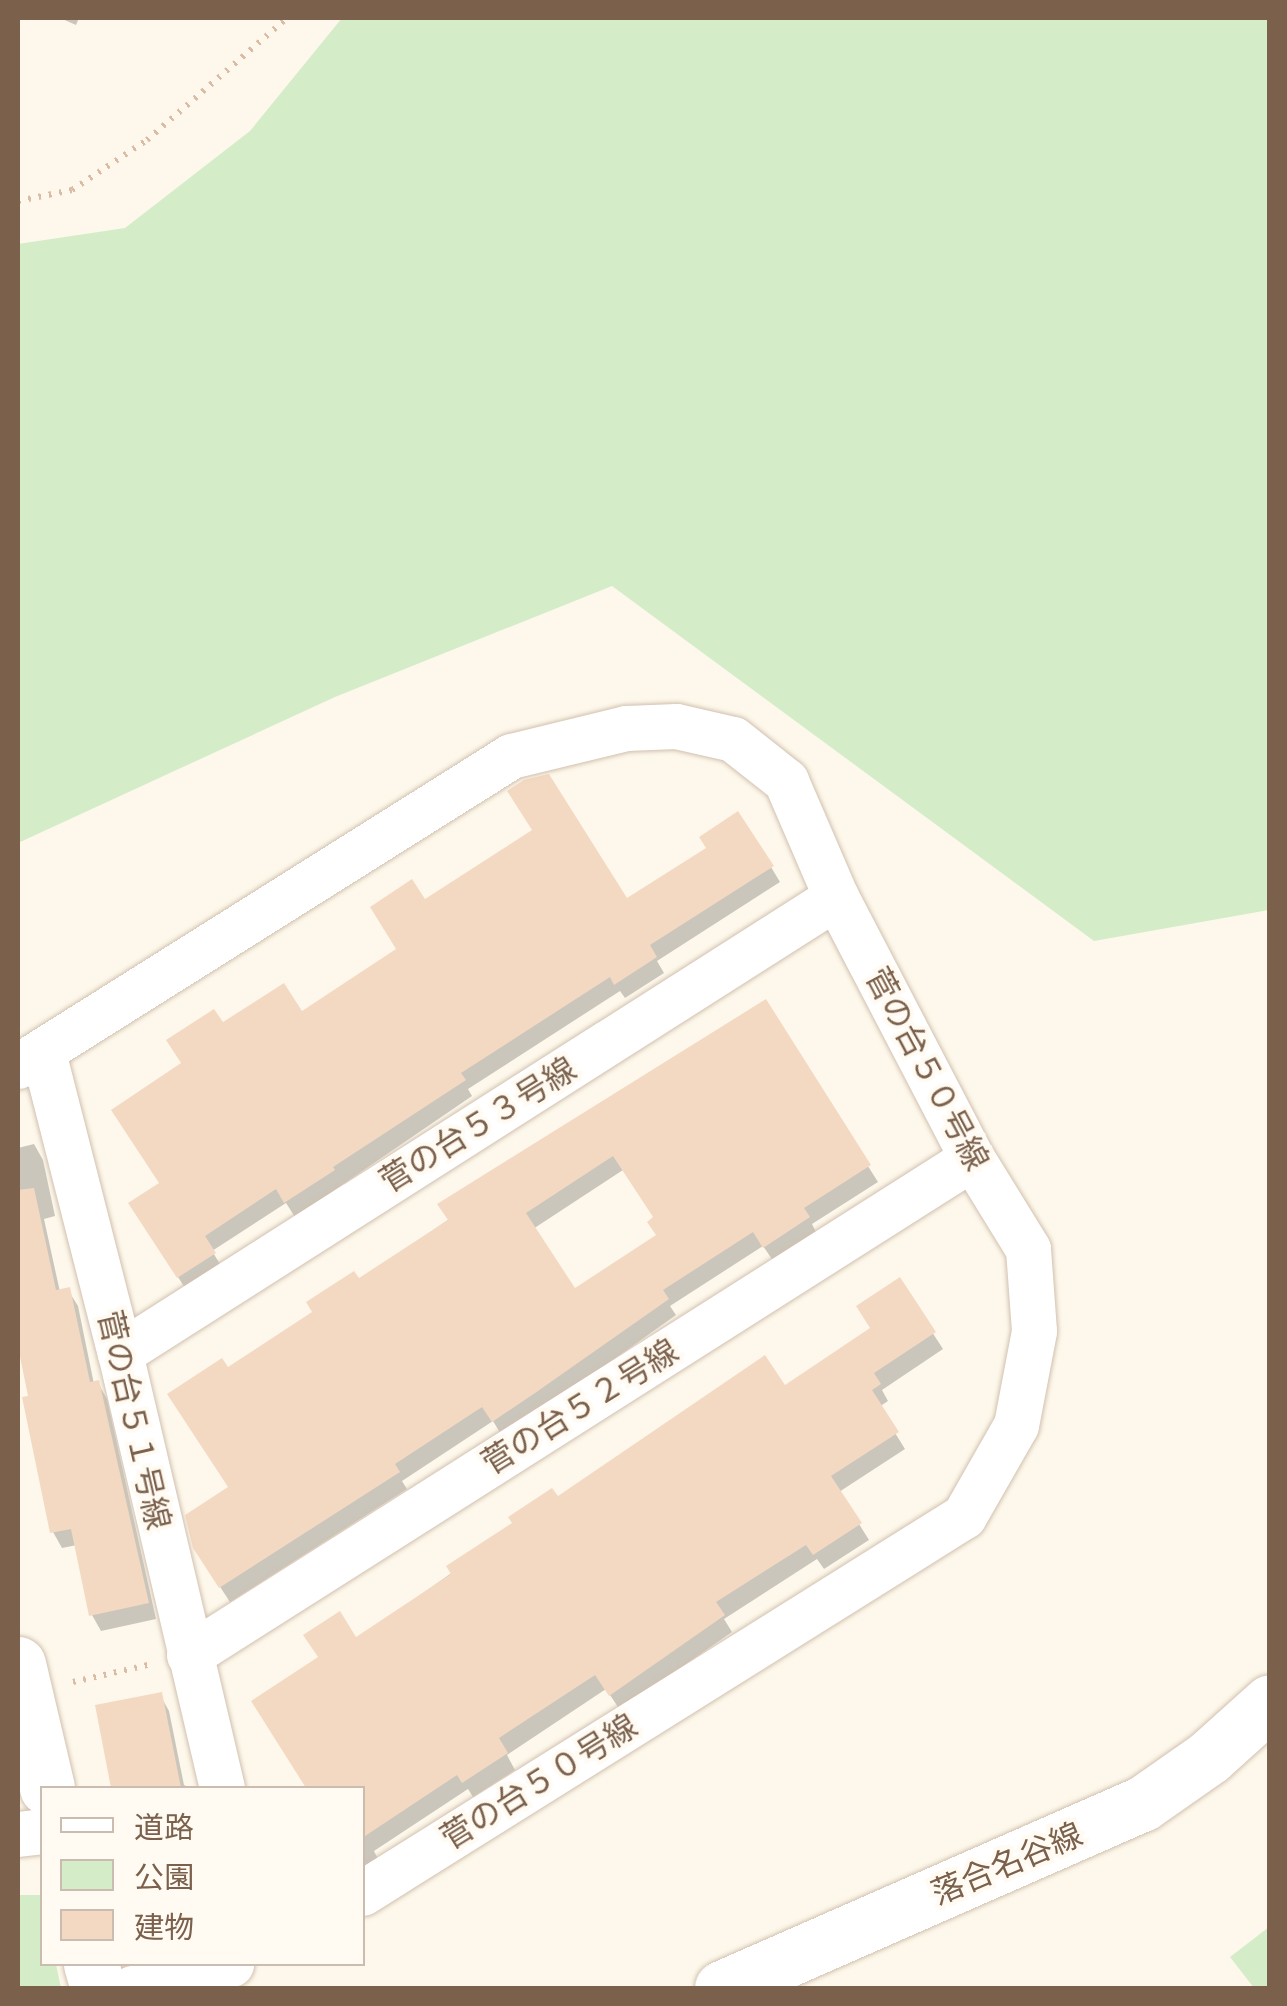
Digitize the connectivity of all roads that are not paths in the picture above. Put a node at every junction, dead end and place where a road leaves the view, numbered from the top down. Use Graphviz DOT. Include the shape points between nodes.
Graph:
graph roads {
  1 [pos="836,898"];
  2 [pos="30,1059"];
  3 [pos="972,1158"];
  4 [pos="120,1354"];
  5 [pos="189,1655"];
  6 [pos="21,1679"];
  7 [pos="1270,1702"];
  8 [pos="47,1786"];
  9 [pos="222,1786"];
  10 [pos="365,1891"];
  11 [pos="223,1966"];
  12 [pos="132,1988"];
  13 [pos="722,1988"];
  1 -- 2 [label="street, 菅の台５０号線" via="786,781 733,739 676,726 626,728 511,756"];
  1 -- 3 [label="street, 菅の台５０号線"];
  1 -- 4 [label="street, 菅の台５３号線"];
  2 -- 4 [label="street, 菅の台５１号線"];
  3 -- 5 [label="street, 菅の台５２号線"];
  3 -- 10 [label="street, 菅の台５０号線" via="1028,1249 1034,1332 1016,1424 964,1516"];
  4 -- 5 [label="street, 菅の台５１号線"];
  5 -- 9 [label="street, 菅の台５１号線"];
  6 -- 8 [label="street"];
  7 -- 13 [label="street, 落合名谷線" via="1142,1804"];
  11 -- 12 [label="street"];
}
